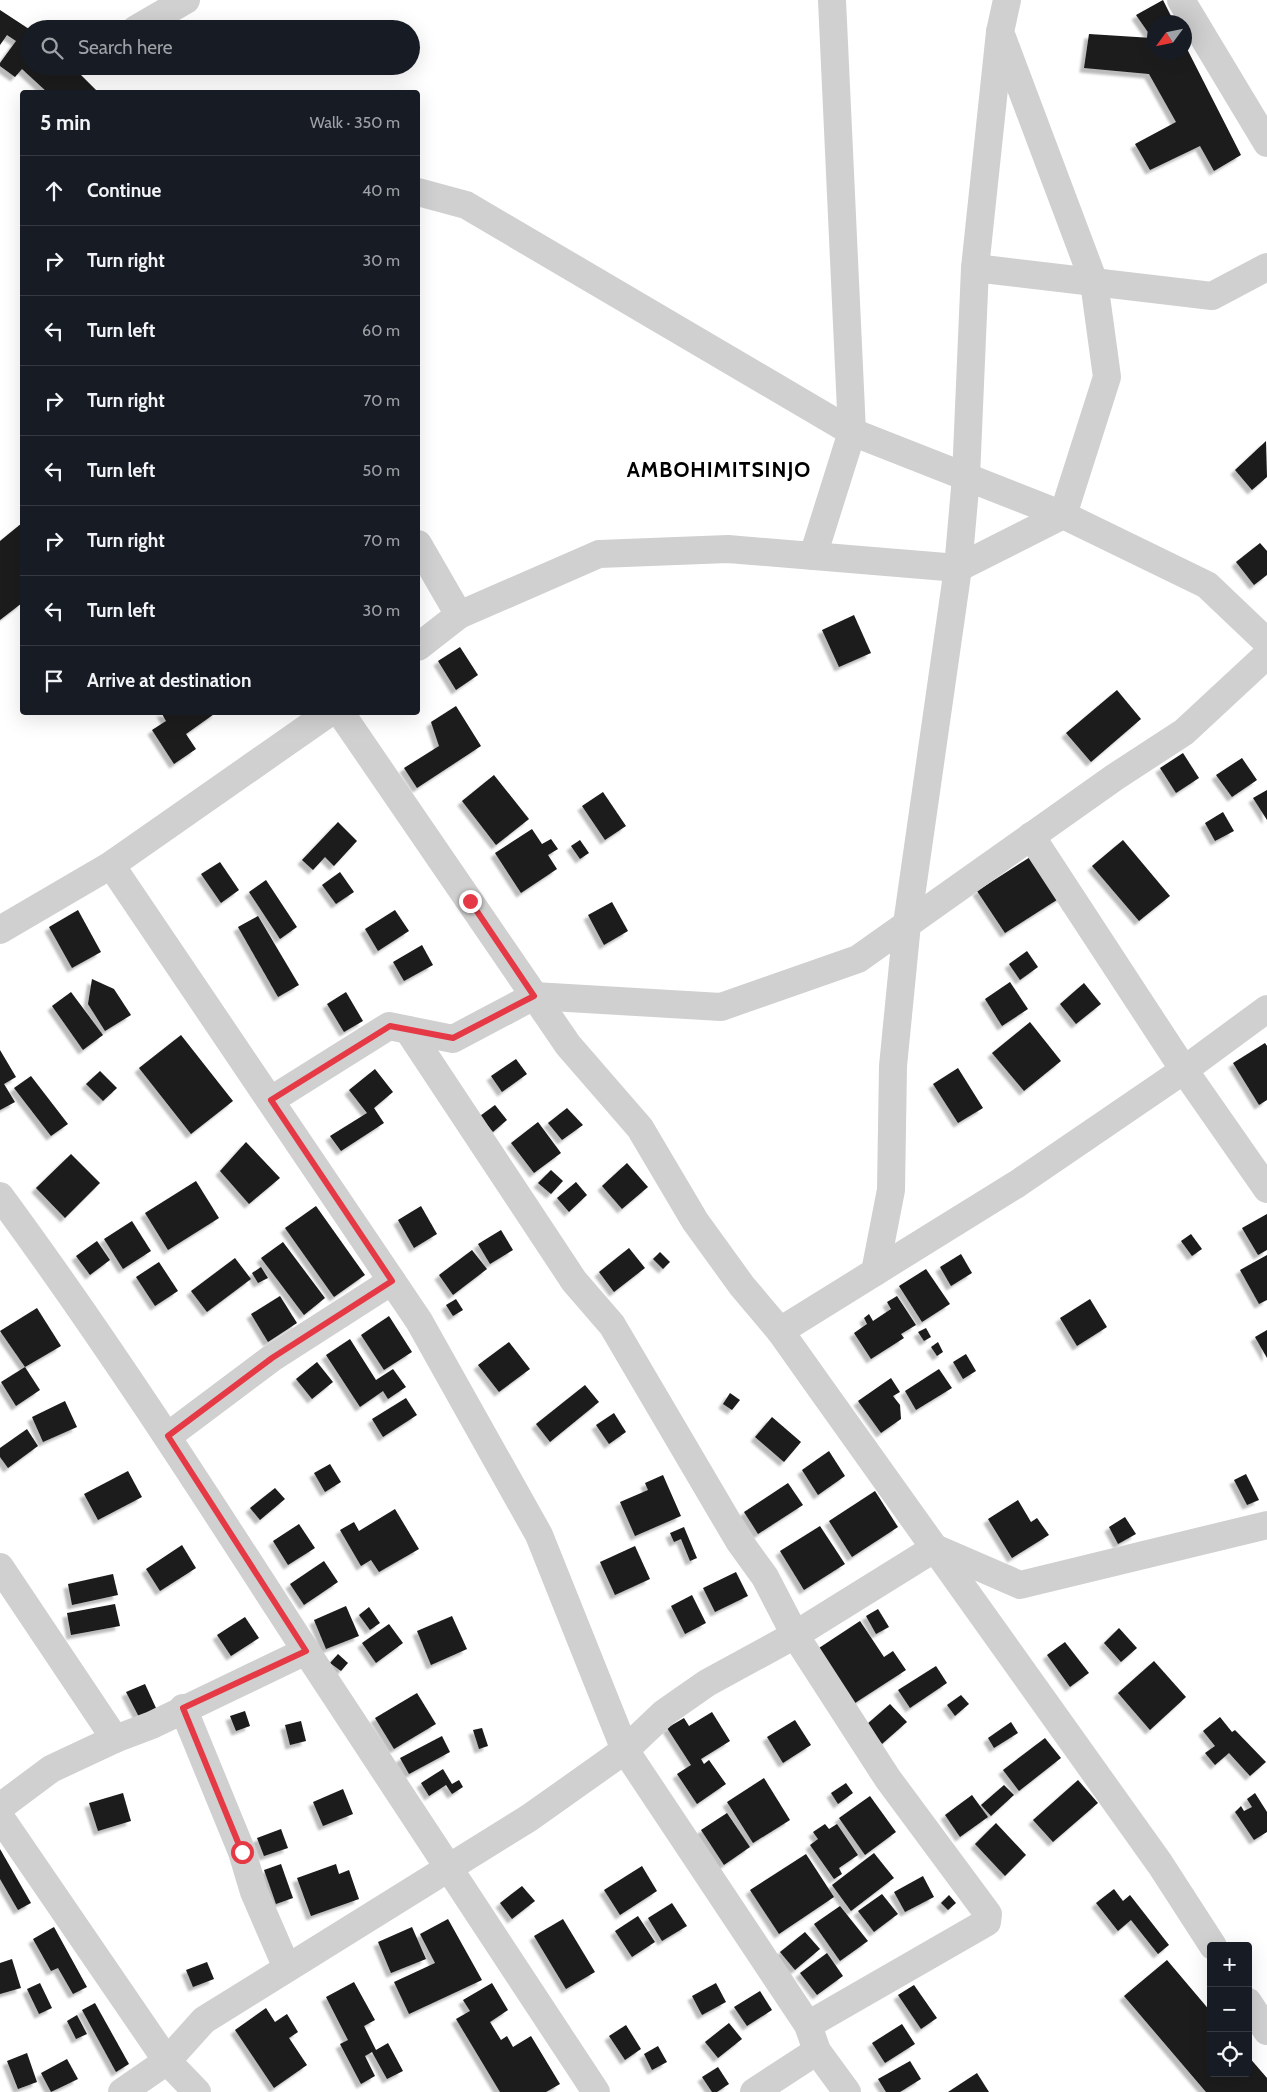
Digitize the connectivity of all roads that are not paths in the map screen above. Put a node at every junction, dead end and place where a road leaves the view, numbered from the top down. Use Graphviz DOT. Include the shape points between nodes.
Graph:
graph roads {
  1 [pos="186,0"];
  2 [pos="832,0"];
  3 [pos="1007,0"];
  4 [pos="1181,0"];
  5 [pos="152,20"];
  6 [pos="1000,32"];
  7 [pos="1267,143"];
  8 [pos="420,193"];
  9 [pos="1267,267"];
  10 [pos="975,268"];
  11 [pos="1094,282"];
  12 [pos="852,432"];
  13 [pos="966,477"];
  14 [pos="1063,515"];
  15 [pos="420,547"];
  16 [pos="813,556"];
  17 [pos="958,568"];
  18 [pos="459,615"];
  19 [pos="1267,642"];
  20 [pos="420,645"];
  21 [pos="1267,655"];
  22 [pos="326,715"];
  23 [pos="342,715"];
  24 [pos="1031,836"];
  25 [pos="111,864"];
  26 [pos="907,924"];
  27 [pos="0,930"];
  28 [pos="534,996"];
  29 [pos="1267,1009"];
  30 [pos="408,1030"];
  31 [pos="1184,1070"];
  32 [pos="271,1100"];
  33 [pos="1267,1189"];
  34 [pos="0,1196"];
  35 [pos="875,1272"];
  36 [pos="392,1281"];
  37 [pos="780,1331"];
  38 [pos="168,1436"];
  39 [pos="1267,1525"];
  40 [pos="935,1548"];
  41 [pos="0,1567"];
  42 [pos="795,1635"];
  43 [pos="306,1651"];
  44 [pos="183,1708"];
  45 [pos="115,1739"];
  46 [pos="625,1750"];
  47 [pos="0,1807"];
  48 [pos="0,1817"];
  49 [pos="448,1869"];
  50 [pos="1210,1942"];
  51 [pos="287,1968"];
  52 [pos="1252,2008"];
  53 [pos="808,2025"];
  54 [pos="1267,2031"];
  55 [pos="818,2051"];
  56 [pos="167,2061"];
  57 [pos="122,2092"];
  58 [pos="197,2092"];
  59 [pos="596,2092"];
  60 [pos="754,2092"];
  61 [pos="847,2092"];
  1 -- 5 [label="street"];
  2 -- 12 [label="street"];
  3 -- 6 [label="street"];
  4 -- 7 [label="street"];
  6 -- 10 [label="street"];
  6 -- 11 [label="street"];
  8 -- 12 [label="street" via="466,205"];
  9 -- 11 [label="street" via="1212,296"];
  10 -- 11 [label="street"];
  10 -- 13 [label="street"];
  11 -- 14 [label="street" via="1107,377"];
  12 -- 13 [label="street"];
  12 -- 16 [label="street"];
  13 -- 14 [label="street"];
  13 -- 17 [label="street"];
  14 -- 17 [label="street"];
  14 -- 19 [label="street" via="1207,584"];
  15 -- 18 [label="street"];
  16 -- 17 [label="street"];
  16 -- 18 [label="street" via="728,549 599,554"];
  17 -- 26 [label="street"];
  18 -- 20 [label="street"];
  21 -- 24 [label="street" via="1184,732"];
  22 -- 25 [label="street"];
  23 -- 28 [label="street"];
  24 -- 26 [label="street"];
  24 -- 31 [label="street"];
  25 -- 27 [label="street"];
  25 -- 32 [label="street"];
  26 -- 28 [label="street" via="858,959 721,1006"];
  26 -- 35 [label="street" via="893,1066 890,1190"];
  28 -- 30 [label="street" via="453,1038"];
  28 -- 37 [label="street" via="568,1045 640,1128 695,1221 742,1286"];
  29 -- 31 [label="street"];
  30 -- 32 [label="street" via="390,1026"];
  30 -- 42 [label="street" via="574,1281 612,1325 739,1541 764,1577"];
  31 -- 33 [label="street"];
  31 -- 35 [label="street" via="1017,1184"];
  32 -- 36 [label="street"];
  34 -- 38 [label="street"];
  35 -- 37 [label="street"];
  36 -- 38 [label="street" via="272,1358"];
  36 -- 46 [label="street" via="419,1322 539,1535"];
  37 -- 40 [label="street"];
  38 -- 43 [label="street"];
  39 -- 40 [label="street" via="1020,1585"];
  40 -- 42 [label="street"];
  40 -- 50 [label="street" via="1160,1864"];
  41 -- 45 [label="street"];
  42 -- 46 [label="street" via="706,1683 664,1713"];
  42 -- 53 [label="street" via="888,1779 988,1914 987,1922"];
  43 -- 44 [label="street"];
  43 -- 49 [label="street"];
  44 -- 45 [label="street" via="152,1725"];
  44 -- 51 [label="street"];
  45 -- 47 [label="street" via="51,1769"];
  46 -- 49 [label="street" via="529,1818"];
  46 -- 53 [label="street"];
  48 -- 56 [label="street"];
  49 -- 51 [label="street"];
  49 -- 59 [label="street"];
  51 -- 56 [label="street" via="204,2020"];
  52 -- 54 [label="street"];
  53 -- 55 [label="street"];
  55 -- 60 [label="street"];
  55 -- 61 [label="street"];
  56 -- 57 [label="street"];
  56 -- 58 [label="street"];
}
